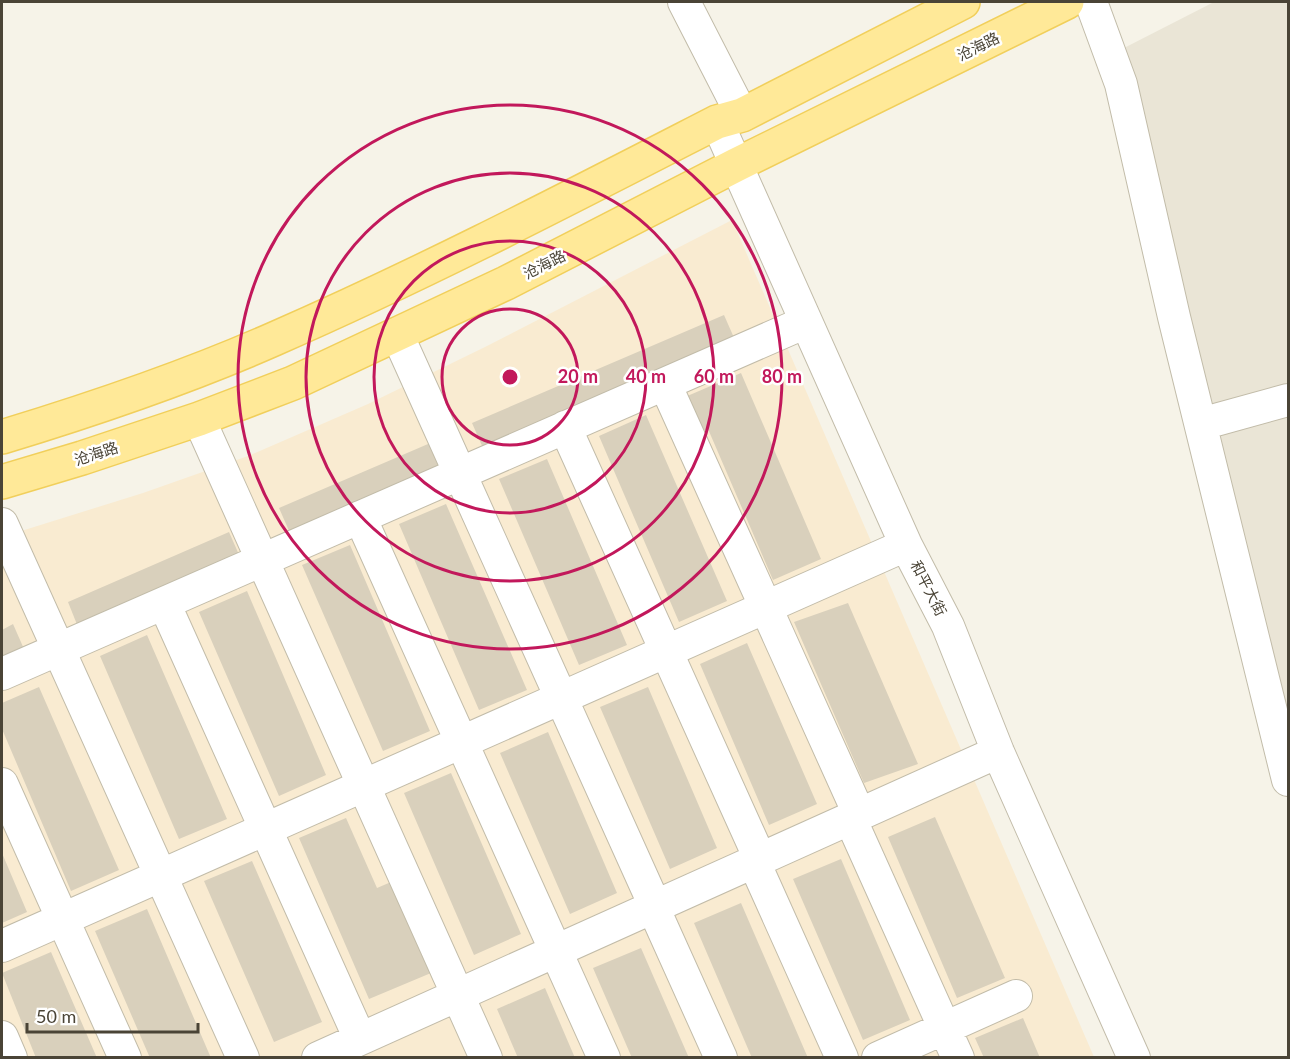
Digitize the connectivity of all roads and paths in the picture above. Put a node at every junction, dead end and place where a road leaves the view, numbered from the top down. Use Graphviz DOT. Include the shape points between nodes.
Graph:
graph roads {
  1 [pos="684,2"];
  2 [pos="963,2"];
  3 [pos="1067,2"];
  4 [pos="1091,2"];
  5 [pos="729,119"];
  6 [pos="736,165"];
  7 [pos="806,322"];
  8 [pos="397,334"];
  9 [pos="665,384"];
  10 [pos="1288,400"];
  11 [pos="199,418"];
  12 [pos="1201,424"];
  13 [pos="565,427"];
  14 [pos="2,437"];
  15 [pos="460,473"];
  16 [pos="2,483"];
  17 [pos="360,517"];
  18 [pos="2,524"];
  19 [pos="906,545"];
  20 [pos="261,560"];
  21 [pos="164,603"];
  22 [pos="766,607"];
  23 [pos="58,649"];
  24 [pos="666,652"];
  25 [pos="2,674"];
  26 [pos="562,698"];
  27 [pos="1281,718"];
  28 [pos="462,742"];
  29 [pos="998,752"];
  30 [pos="1288,780"];
  31 [pos="2,783"];
  32 [pos="364,786"];
  33 [pos="855,816"];
  34 [pos="266,829"];
  35 [pos="757,861"];
  36 [pos="161,876"];
  37 [pos="654,907"];
  38 [pos="63,919"];
  39 [pos="2,946"];
  40 [pos="556,951"];
  41 [pos="458,994"];
  42 [pos="1016,996"];
  43 [pos="944,1028"];
  44 [pos="2,1037"];
  45 [pos="360,1039"];
  46 [pos="11,1058"];
  47 [pos="125,1058"];
  48 [pos="243,1058"];
  49 [pos="318,1058"];
  50 [pos="486,1058"];
  51 [pos="604,1058"];
  52 [pos="721,1058"];
  53 [pos="843,1058"];
  54 [pos="878,1058"];
  55 [pos="958,1058"];
  56 [pos="1134,1058"];
  1 -- 5 [label="street, 和平大街"];
  2 -- 5 [label="main road"];
  3 -- 6 [label="main road, 沧海路"];
  4 -- 12 [label="street" via="1121,84"];
  5 -- 6 [label="street, 和平大街"];
  5 -- 14 [label="main road" via="485,241 274,339 168,381"];
  6 -- 7 [label="street, 和平大街"];
  6 -- 8 [label="main road, 沧海路"];
  7 -- 9 [label="street"];
  7 -- 19 [label="street, 和平大街"];
  8 -- 11 [label="main road, 沧海路" via="292,383"];
  8 -- 15 [label="street"];
  9 -- 13 [label="street"];
  9 -- 22 [label="street"];
  10 -- 12 [label="street"];
  11 -- 16 [label="main road, 沧海路"];
  11 -- 20 [label="street"];
  12 -- 27 [label="street"];
  13 -- 15 [label="street"];
  13 -- 24 [label="street"];
  15 -- 17 [label="street"];
  15 -- 26 [label="street"];
  17 -- 20 [label="street"];
  17 -- 28 [label="street"];
  18 -- 23 [label="street"];
  19 -- 22 [label="street"];
  19 -- 29 [label="street, 和平大街" via="948,626"];
  20 -- 21 [label="street"];
  20 -- 32 [label="street"];
  21 -- 23 [label="street"];
  21 -- 34 [label="street"];
  22 -- 24 [label="street"];
  22 -- 33 [label="street"];
  23 -- 25 [label="street"];
  23 -- 36 [label="street"];
  24 -- 26 [label="street"];
  24 -- 35 [label="street"];
  26 -- 28 [label="street"];
  26 -- 37 [label="street"];
  27 -- 30 [label="street"];
  28 -- 32 [label="street"];
  28 -- 40 [label="street"];
  29 -- 33 [label="street"];
  29 -- 56 [label="street, 和平大街"];
  31 -- 38 [label="street"];
  32 -- 34 [label="street"];
  32 -- 41 [label="street"];
  33 -- 35 [label="street"];
  33 -- 43 [label="street"];
  34 -- 36 [label="street"];
  34 -- 45 [label="street"];
  35 -- 37 [label="street"];
  35 -- 53 [label="street"];
  36 -- 38 [label="street"];
  36 -- 48 [label="street"];
  37 -- 40 [label="street"];
  37 -- 52 [label="street"];
  38 -- 39 [label="street"];
  38 -- 47 [label="street"];
  40 -- 41 [label="street"];
  40 -- 51 [label="street"];
  41 -- 45 [label="street"];
  41 -- 50 [label="street"];
  42 -- 43 [label="street"];
  43 -- 54 [label="street"];
  43 -- 55 [label="street"];
  44 -- 46 [label="street"];
  45 -- 49 [label="street"];
}
